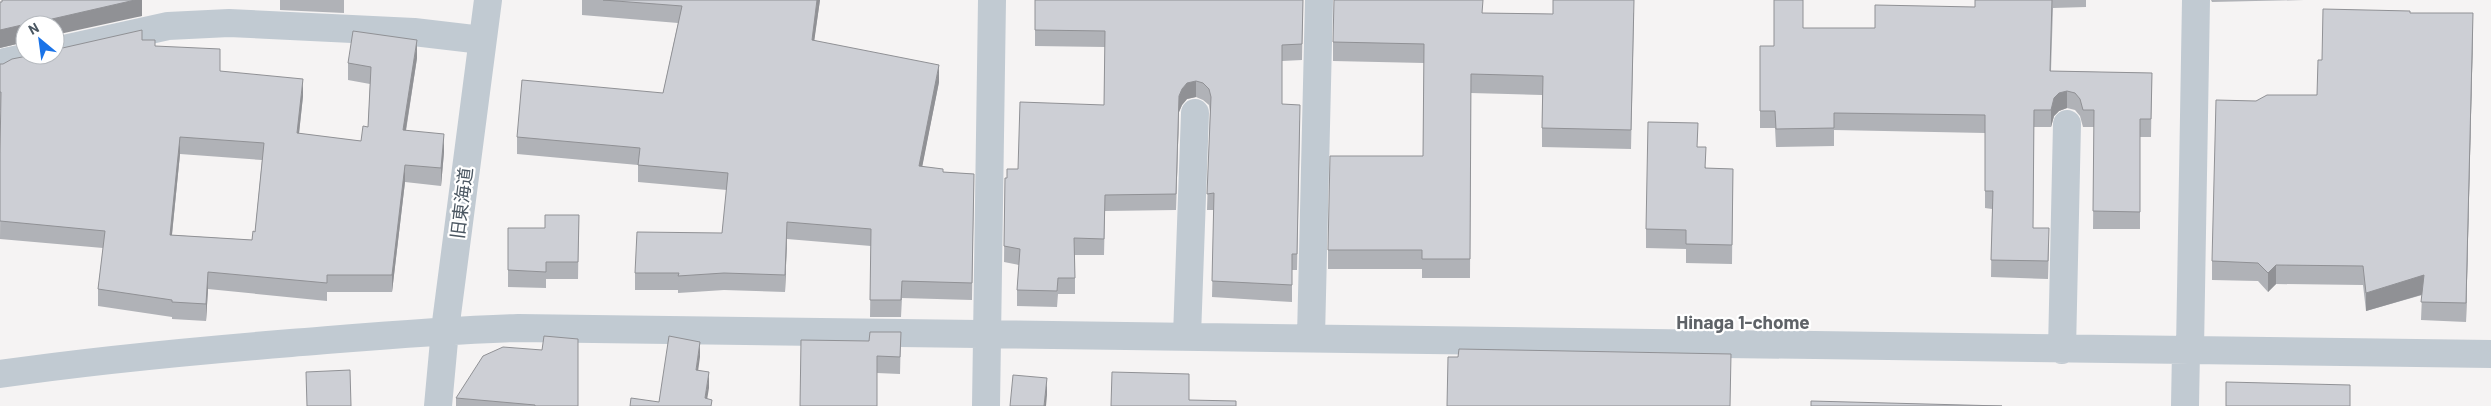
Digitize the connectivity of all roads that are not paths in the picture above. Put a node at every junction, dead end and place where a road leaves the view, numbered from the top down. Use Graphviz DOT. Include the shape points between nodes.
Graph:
graph roads {
  1 [pos="488,0"];
  2 [pos="992,0"];
  3 [pos="1319,0"];
  4 [pos="2196,0"];
  5 [pos="482,40"];
  6 [pos="65,49"];
  7 [pos="15,60"];
  8 [pos="0,66"];
  9 [pos="1195,113"];
  10 [pos="2067,124"];
  11 [pos="445,330"];
  12 [pos="988,334"];
  13 [pos="1187,336"];
  14 [pos="1311,338"];
  15 [pos="2188,349"];
  16 [pos="2062,350"];
  17 [pos="2491,354"];
  18 [pos="0,374"];
  19 [pos="438,406"];
  20 [pos="986,406"];
  21 [pos="2185,406"];
  1 -- 5 [label="street, 旧東海道"];
  2 -- 12 [label="street"];
  3 -- 14 [label="street"];
  4 -- 15 [label="street"];
  5 -- 6 [label="street" via="414,32 229,23 168,26"];
  5 -- 11 [label="street, 旧東海道"];
  7 -- 8 [label="street"];
  9 -- 13 [label="street"];
  10 -- 16 [label="street"];
  11 -- 12 [label="street" via="528,328"];
  11 -- 18 [label="street" via="79,362"];
  11 -- 19 [label="street, 旧東海道"];
  12 -- 13 [label="street"];
  12 -- 20 [label="street"];
  13 -- 14 [label="street"];
  14 -- 16 [label="street"];
  15 -- 16 [label="street"];
  15 -- 17 [label="street"];
  15 -- 21 [label="street"];
}
